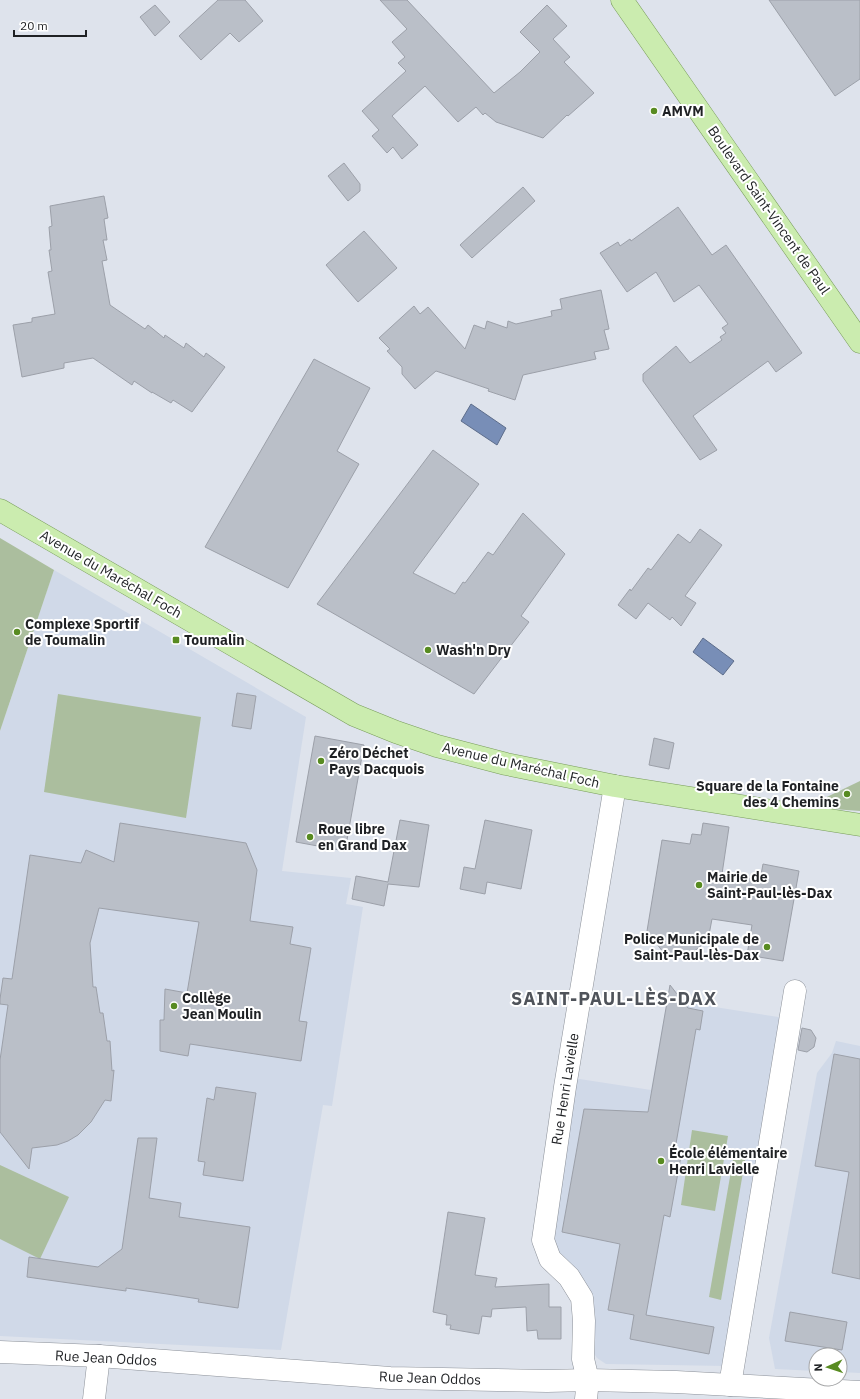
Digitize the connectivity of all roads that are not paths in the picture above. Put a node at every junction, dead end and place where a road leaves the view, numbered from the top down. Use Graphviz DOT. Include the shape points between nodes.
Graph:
graph roads {
  1 [pos="622,0"];
  2 [pos="860,342"];
  3 [pos="0,510"];
  4 [pos="615,786"];
  5 [pos="860,825"];
  6 [pos="795,992"];
  7 [pos="0,1352"];
  8 [pos="99,1356"];
  9 [pos="730,1385"];
  10 [pos="587,1389"];
  11 [pos="860,1392"];
  12 [pos="94,1399"];
  1 -- 2 [label="main road, Boulevard Saint-Vincent de Paul"];
  3 -- 4 [label="main road, Avenue du Maréchal Foch" via="354,715 437,746 506,764"];
  4 -- 5 [label="main road, Avenue du Maréchal Foch"];
  4 -- 10 [label="street, Rue Henri Lavielle" via="565,1087 543,1240 550,1259 569,1277 582,1298 583,1359"];
  6 -- 9 [label="street"];
  7 -- 8 [label="street, Rue Jean Oddos"];
  8 -- 10 [label="street, Rue Jean Oddos" via="390,1378 547,1381"];
  8 -- 12 [label="street"];
  9 -- 10 [label="street, Rue Jean Oddos"];
  9 -- 11 [label="street, Rue Jean Oddos"];
}
